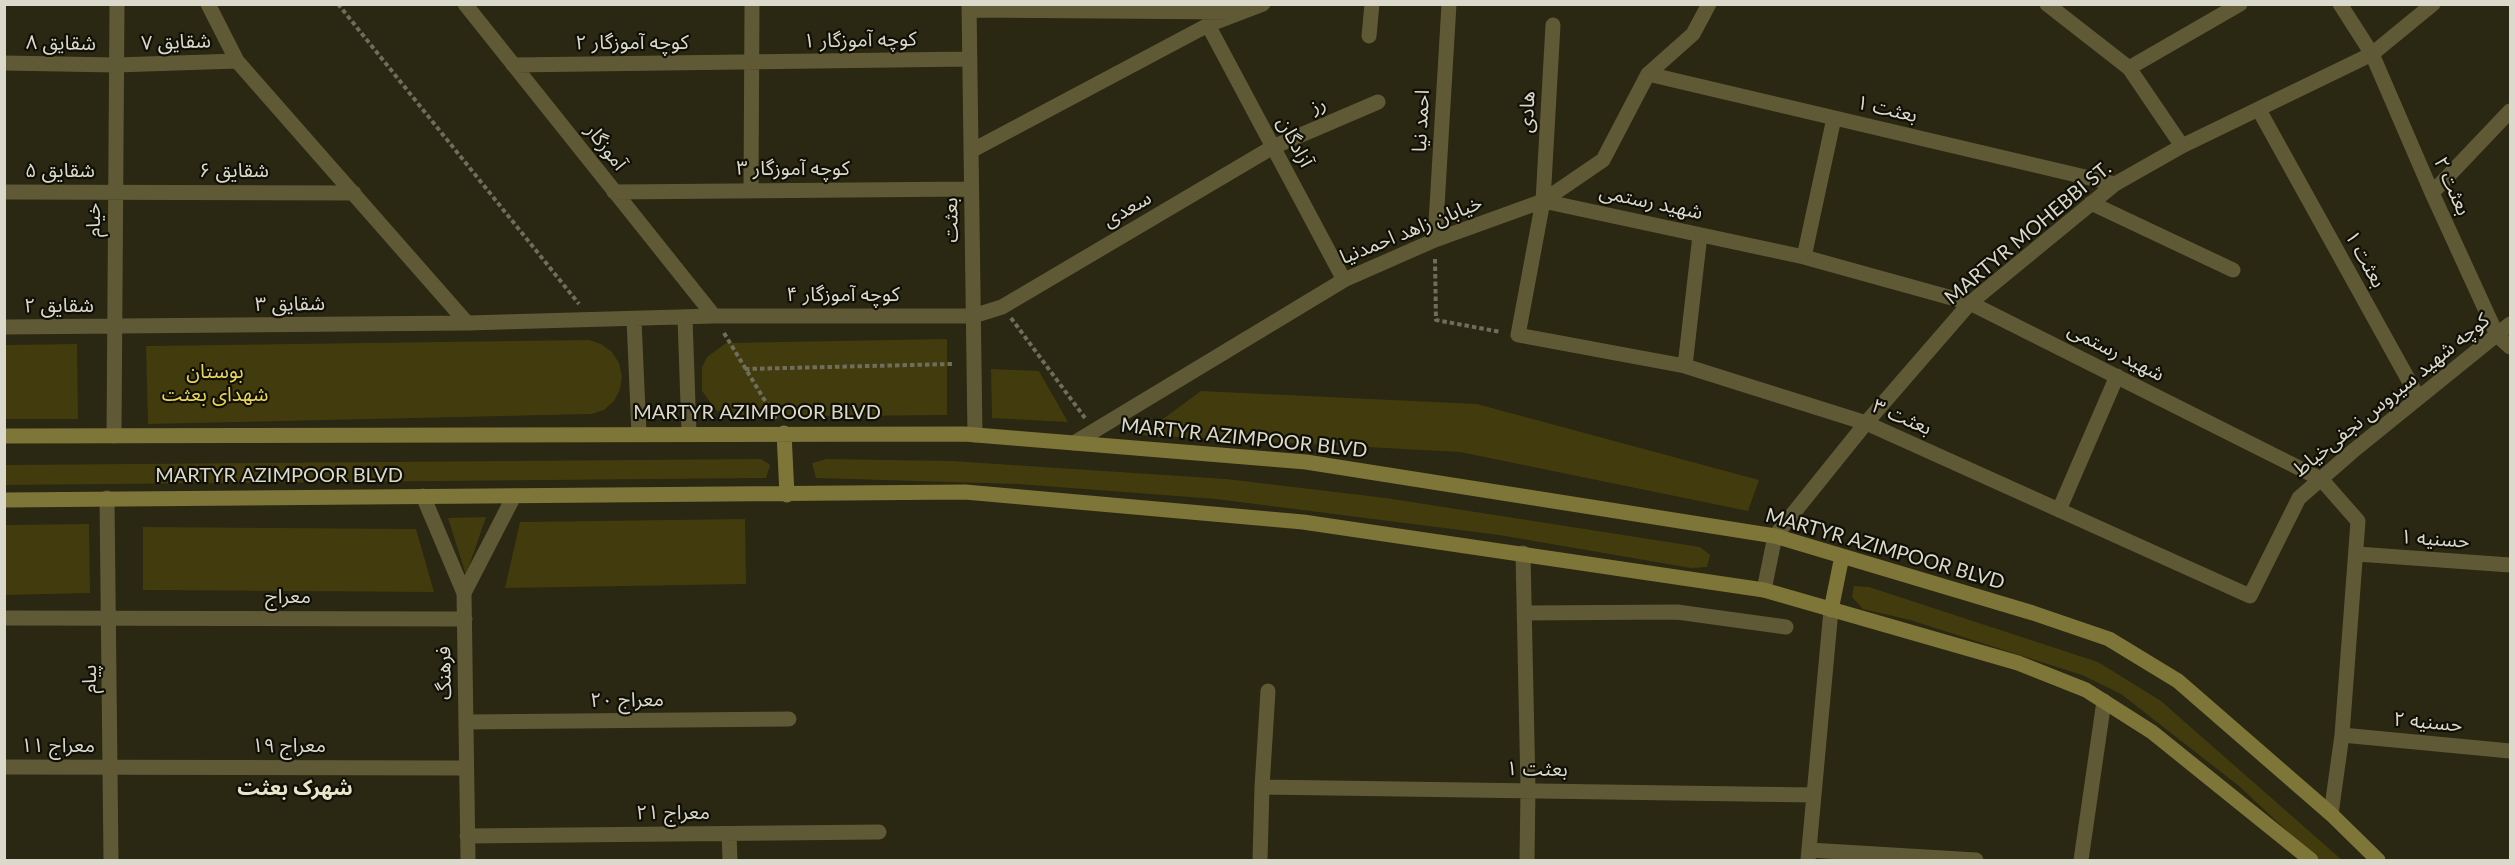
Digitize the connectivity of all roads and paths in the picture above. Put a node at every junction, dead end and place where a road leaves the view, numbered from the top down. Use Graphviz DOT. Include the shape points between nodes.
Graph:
graph roads {
  1 [pos="117,4"];
  2 [pos="208,4"];
  3 [pos="338,4"];
  4 [pos="465,4"];
  5 [pos="752,4"];
  6 [pos="1263,4"];
  7 [pos="1372,4"];
  8 [pos="1449,4"];
  9 [pos="1709,4"];
  10 [pos="2047,4"];
  11 [pos="2240,4"];
  12 [pos="2340,4"];
  13 [pos="2433,4"];
  14 [pos="969,7"];
  15 [pos="1242,13"];
  16 [pos="1208,25"];
  17 [pos="1553,26"];
  18 [pos="1369,36"];
  19 [pos="2372,54"];
  20 [pos="970,59"];
  21 [pos="237,61"];
  22 [pos="4,63"];
  23 [pos="752,63"];
  24 [pos="513,64"];
  25 [pos="116,66"];
  26 [pos="2129,68"];
  27 [pos="1648,74"];
  28 [pos="1378,102"];
  29 [pos="2259,110"];
  30 [pos="2511,111"];
  31 [pos="1834,118"];
  32 [pos="2182,146"];
  33 [pos="1273,147"];
  34 [pos="971,151"];
  35 [pos="2115,184"];
  36 [pos="971,189"];
  37 [pos="751,190"];
  38 [pos="4,192"];
  39 [pos="115,192"];
  40 [pos="614,192"];
  41 [pos="354,193"];
  42 [pos="2432,193"];
  43 [pos="1543,201"];
  44 [pos="2091,203"];
  45 [pos="1700,235"];
  46 [pos="1435,240"];
  47 [pos="1804,257"];
  48 [pos="2233,270"];
  49 [pos="1344,280"];
  50 [pos="1970,303"];
  51 [pos="1002,307"];
  52 [pos="714,316"];
  53 [pos="973,316"];
  54 [pos="685,318"];
  55 [pos="634,320"];
  56 [pos="593,321"];
  57 [pos="467,323"];
  58 [pos="2511,324"];
  59 [pos="4,327"];
  60 [pos="114,327"];
  61 [pos="1518,335"];
  62 [pos="2497,335"];
  63 [pos="2511,346"];
  64 [pos="952,364"];
  65 [pos="1685,366"];
  66 [pos="745,369"];
  67 [pos="2117,376"];
  68 [pos="2418,397"];
  69 [pos="1866,423"];
  70 [pos="1095,431"];
  71 [pos="689,433"];
  72 [pos="784,433"];
  73 [pos="639,434"];
  74 [pos="975,435"];
  75 [pos="4,436"];
  76 [pos="114,436"];
  77 [pos="1074,443"];
  78 [pos="2321,479"];
  79 [pos="787,495"];
  80 [pos="423,496"];
  81 [pos="514,496"];
  82 [pos="107,498"];
  83 [pos="4,500"];
  84 [pos="2059,510"];
  85 [pos="1775,536"];
  86 [pos="1523,553"];
  87 [pos="2357,554"];
  88 [pos="1842,556"];
  89 [pos="2511,565"];
  90 [pos="1764,590"];
  91 [pos="464,593"];
  92 [pos="2250,596"];
  93 [pos="1832,610"];
  94 [pos="1524,613"];
  95 [pos="110,616"];
  96 [pos="4,618"];
  97 [pos="465,618"];
  98 [pos="1786,627"];
  99 [pos="1268,691"];
  100 [pos="2104,701"];
  101 [pos="789,719"];
  102 [pos="466,722"];
  103 [pos="2342,735"];
  104 [pos="2511,752"];
  105 [pos="4,767"];
  106 [pos="111,767"];
  107 [pos="466,768"];
  108 [pos="1262,787"];
  109 [pos="1528,789"];
  110 [pos="1813,795"];
  111 [pos="2331,814"];
  112 [pos="879,832"];
  113 [pos="729,834"];
  114 [pos="467,836"];
  115 [pos="1809,855"];
  116 [pos="111,861"];
  117 [pos="468,861"];
  118 [pos="730,861"];
  119 [pos="1260,861"];
  120 [pos="1527,861"];
  121 [pos="1976,861"];
  122 [pos="2081,861"];
  123 [pos="2311,861"];
  124 [pos="2378,861"];
  1 -- 25 [label="street, خیام"];
  2 -- 21 [label="street"];
  3 -- 56 [label="path"];
  4 -- 24 [label="street, آموزگار"];
  5 -- 23 [label="street"];
  6 -- 15 [label="street"];
  7 -- 18 [label="street"];
  8 -- 46 [label="street, احمد نیا"];
  9 -- 27 [label="street, خیابان زاهد احمدنیا" via="1693,34"];
  10 -- 26 [label="street"];
  11 -- 26 [label="street"];
  12 -- 19 [label="street, بعثت ۲"];
  13 -- 19 [label="street, MARTYR MOHEBBI ST."];
  14 -- 15 [label="street"];
  14 -- 20 [label="street, بعثت"];
  15 -- 16 [label="street"];
  16 -- 33 [label="street, آزادگان"];
  16 -- 34 [label="street"];
  17 -- 43 [label="street, هادی"];
  19 -- 29 [label="street, MARTYR MOHEBBI ST."];
  19 -- 42 [label="street, بعثت ۲"];
  20 -- 23 [label="street, کوچه آموزگار ۱"];
  20 -- 34 [label="street, بعثت"];
  21 -- 25 [label="street, شقایق ۷"];
  21 -- 41 [label="street"];
  22 -- 25 [label="street, شقایق ۸"];
  23 -- 24 [label="street, کوچه آموزگار ۲"];
  23 -- 37 [label="street"];
  24 -- 40 [label="street, آموزگار"];
  25 -- 39 [label="street, خیام"];
  26 -- 32 [label="street"];
  27 -- 31 [label="street, بعثت ۱"];
  27 -- 43 [label="street, خیابان زاهد احمدنیا" via="1603,160"];
  28 -- 33 [label="street, رز"];
  29 -- 32 [label="street, MARTYR MOHEBBI ST."];
  29 -- 68 [label="street, بعثت ۱"];
  30 -- 42 [label="street"];
  31 -- 35 [label="street, بعثت ۱"];
  31 -- 47 [label="street"];
  32 -- 35 [label="street, MARTYR MOHEBBI ST."];
  33 -- 49 [label="street, آزادگان"];
  33 -- 51 [label="street, سعدی"];
  34 -- 36 [label="street, بعثت"];
  35 -- 44 [label="street, MARTYR MOHEBBI ST."];
  36 -- 37 [label="street, کوچه آموزگار ۳"];
  36 -- 53 [label="street, بعثت"];
  37 -- 40 [label="street, کوچه آموزگار ۳"];
  38 -- 39 [label="street, شقایق ۵"];
  39 -- 41 [label="street, شقایق ۶"];
  39 -- 60 [label="street, خیام"];
  40 -- 52 [label="street, آموزگار"];
  41 -- 57 [label="street"];
  42 -- 62 [label="street, بعثت ۲"];
  43 -- 45 [label="street, شهید رستمی"];
  43 -- 46 [label="street, خیابان زاهد احمدنیا"];
  43 -- 61 [label="street, هادی"];
  44 -- 48 [label="street"];
  44 -- 50 [label="street, MARTYR MOHEBBI ST."];
  45 -- 47 [label="street, شهید رستمی"];
  45 -- 65 [label="street"];
  46 -- 49 [label="street, خیابان زاهد احمدنیا"];
  46 -- 61 [label="path" via="1436,320"];
  47 -- 50 [label="street, شهید رستمی"];
  49 -- 70 [label="street, خیابان زاهد احمدنیا"];
  50 -- 67 [label="street, شهید رستمی"];
  50 -- 69 [label="street, MARTYR MOHEBBI ST."];
  51 -- 53 [label="street, سعدی"];
  51 -- 70 [label="path"];
  52 -- 53 [label="street, کوچه آموزگار ۴"];
  52 -- 54 [label="street, کوچه آموزگار ۴"];
  52 -- 66 [label="path"];
  53 -- 74 [label="street, بعثت"];
  54 -- 55 [label="street, کوچه آموزگار ۴"];
  54 -- 71 [label="street"];
  55 -- 56 [label="street, کوچه آموزگار ۴"];
  55 -- 73 [label="street"];
  56 -- 57 [label="street, شقایق ۳"];
  57 -- 60 [label="street, شقایق ۳"];
  58 -- 62 [label="street, کوچه شهید سیروس نجفی‌خیاط"];
  59 -- 60 [label="street, شقایق ۲"];
  60 -- 76 [label="street, خیام"];
  61 -- 65 [label="street, بعثت ۳"];
  62 -- 63 [label="street"];
  62 -- 68 [label="street, کوچه شهید سیروس نجفی‌خیاط"];
  64 -- 66 [label="path"];
  65 -- 69 [label="street, بعثت ۳"];
  66 -- 72 [label="path"];
  67 -- 78 [label="street, شهید رستمی"];
  67 -- 84 [label="street"];
  68 -- 78 [label="street, کوچه شهید سیروس نجفی‌خیاط"];
  69 -- 84 [label="street, بعثت ۳"];
  69 -- 85 [label="street, MARTYR MOHEBBI ST."];
  70 -- 77 [label="street, خیابان زاهد احمدنیا"];
  71 -- 72 [label="main road, MARTYR AZIMPOOR BLVD"];
  71 -- 73 [label="main road, MARTYR AZIMPOOR BLVD"];
  72 -- 74 [label="main road, MARTYR AZIMPOOR BLVD"];
  72 -- 79 [label="main road"];
  73 -- 76 [label="main road, MARTYR AZIMPOOR BLVD"];
  74 -- 77 [label="main road, MARTYR AZIMPOOR BLVD"];
  75 -- 76 [label="main road, MARTYR AZIMPOOR BLVD"];
  77 -- 85 [label="main road, MARTYR AZIMPOOR BLVD" via="1306,462"];
  78 -- 87 [label="street, شهید رستمی" via="2358,521"];
  78 -- 92 [label="street, کوچه شهید سیروس نجفی‌خیاط" via="2299,498"];
  79 -- 81 [label="main road, MARTYR AZIMPOOR BLVD"];
  79 -- 86 [label="main road, MARTYR AZIMPOOR BLVD" via="965,492 1107,503 1303,522"];
  80 -- 81 [label="main road, MARTYR AZIMPOOR BLVD"];
  80 -- 82 [label="main road, MARTYR AZIMPOOR BLVD"];
  80 -- 91 [label="street"];
  81 -- 91 [label="street, فرهنگ"];
  82 -- 83 [label="main road, MARTYR AZIMPOOR BLVD"];
  82 -- 95 [label="street, پیام"];
  84 -- 92 [label="street, بعثت ۳"];
  85 -- 88 [label="main road, MARTYR AZIMPOOR BLVD"];
  85 -- 90 [label="street"];
  86 -- 90 [label="main road, MARTYR AZIMPOOR BLVD"];
  86 -- 94 [label="street"];
  87 -- 89 [label="street, حسنیه ۱"];
  87 -- 103 [label="street, شهید رستمی"];
  88 -- 93 [label="main road"];
  88 -- 111 [label="main road, MARTYR AZIMPOOR BLVD" via="2109,639 2178,681"];
  90 -- 93 [label="main road, MARTYR AZIMPOOR BLVD"];
  91 -- 97 [label="street, فرهنگ"];
  93 -- 100 [label="main road, MARTYR AZIMPOOR BLVD" via="2018,663"];
  93 -- 110 [label="street"];
  94 -- 98 [label="street" via="1677,612"];
  94 -- 109 [label="street"];
  95 -- 96 [label="street, معراج"];
  95 -- 97 [label="street, معراج"];
  95 -- 106 [label="street, پیام"];
  97 -- 102 [label="street, فرهنگ"];
  99 -- 108 [label="street"];
  100 -- 122 [label="street"];
  100 -- 123 [label="main road, MARTYR AZIMPOOR BLVD" via="2152,732"];
  101 -- 102 [label="street, معراج ۲۰"];
  102 -- 107 [label="street, فرهنگ"];
  103 -- 104 [label="street, حسنیه ۲"];
  103 -- 111 [label="street, شهید رستمی"];
  105 -- 106 [label="street, معراج ۱۱"];
  106 -- 107 [label="street, معراج ۱۹"];
  106 -- 116 [label="street, پیام"];
  107 -- 114 [label="street, فرهنگ"];
  108 -- 109 [label="street, بعثت ۱"];
  108 -- 119 [label="street"];
  109 -- 110 [label="street, بعثت ۱"];
  109 -- 120 [label="street"];
  110 -- 115 [label="street"];
  111 -- 124 [label="main road, MARTYR AZIMPOOR BLVD"];
  112 -- 113 [label="street, معراج ۲۱"];
  113 -- 114 [label="street, معراج ۲۱"];
  113 -- 118 [label="street"];
  114 -- 117 [label="street, فرهنگ"];
  115 -- 121 [label="street"];
}
